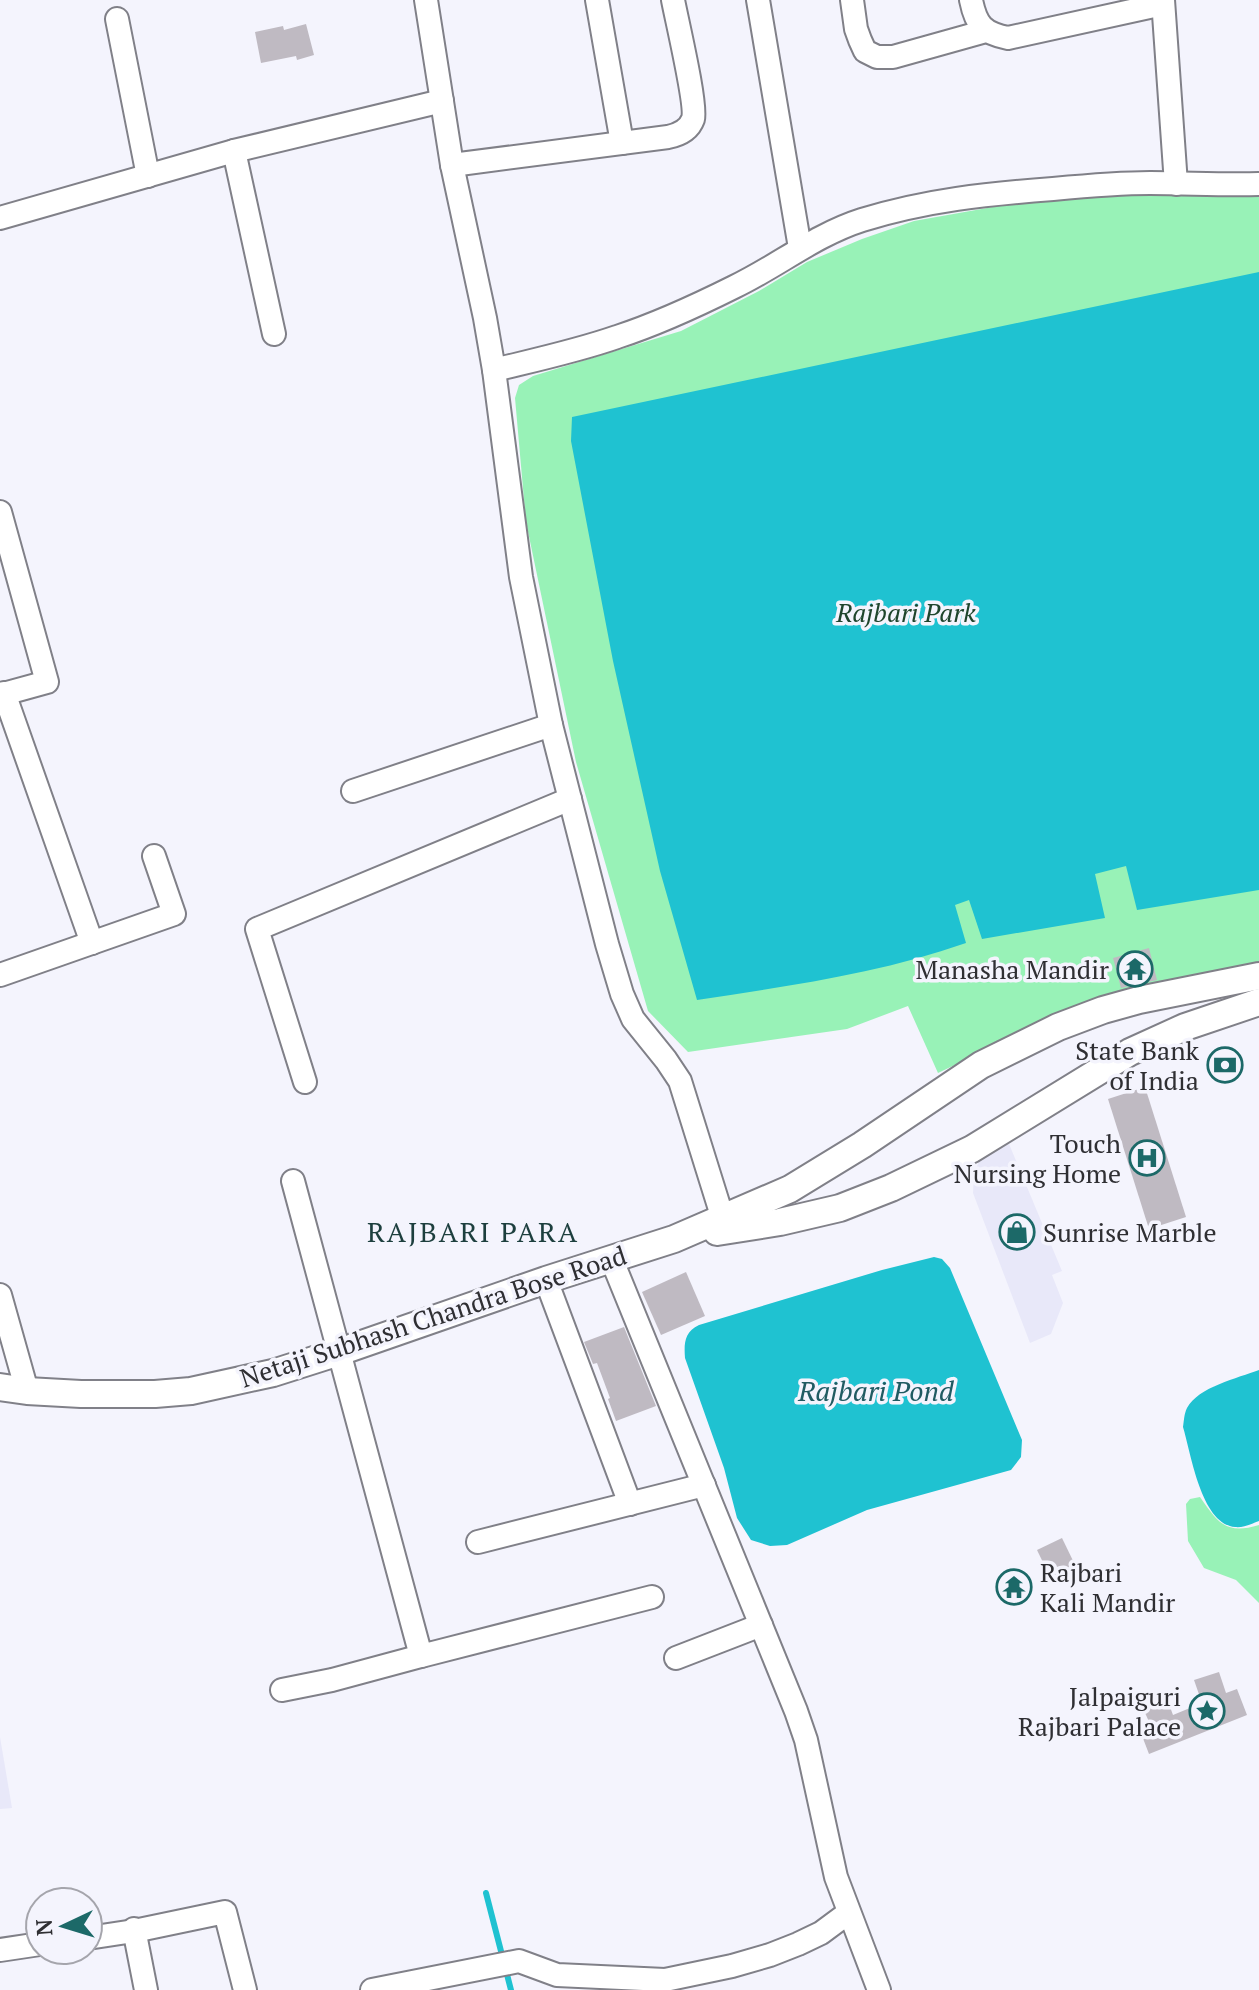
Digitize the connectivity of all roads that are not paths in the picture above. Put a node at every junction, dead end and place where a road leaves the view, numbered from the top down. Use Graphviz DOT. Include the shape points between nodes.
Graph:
graph roads {
  1 [pos="426,0"];
  2 [pos="597,0"];
  3 [pos="673,0"];
  4 [pos="758,0"];
  5 [pos="852,0"];
  6 [pos="971,0"];
  7 [pos="1163,2"];
  8 [pos="117,19"];
  9 [pos="986,31"];
  10 [pos="442,101"];
  11 [pos="622,143"];
  12 [pos="234,151"];
  13 [pos="452,165"];
  14 [pos="148,176"];
  15 [pos="1176,184"];
  16 [pos="1259,184"];
  17 [pos="0,218"];
  18 [pos="800,248"];
  19 [pos="274,334"];
  20 [pos="494,370"];
  21 [pos="0,512"];
  22 [pos="2,694"];
  23 [pos="551,725"];
  24 [pos="353,791"];
  25 [pos="570,799"];
  26 [pos="154,856"];
  27 [pos="92,943"];
  28 [pos="0,975"];
  29 [pos="1259,976"];
  30 [pos="1259,1002"];
  31 [pos="305,1082"];
  32 [pos="293,1181"];
  33 [pos="723,1219"];
  34 [pos="674,1239"];
  35 [pos="611,1258"];
  36 [pos="546,1280"];
  37 [pos="0,1295"];
  38 [pos="339,1352"];
  39 [pos="0,1387"];
  40 [pos="27,1391"];
  41 [pos="704,1485"];
  42 [pos="630,1504"];
  43 [pos="478,1542"];
  44 [pos="652,1597"];
  45 [pos="761,1625"];
  46 [pos="421,1656"];
  47 [pos="676,1658"];
  48 [pos="282,1690"];
  49 [pos="848,1913"];
  50 [pos="134,1930"];
  51 [pos="104,1935"];
  52 [pos="24,1946"];
  53 [pos="0,1950"];
  54 [pos="666,1985"];
  55 [pos="146,1990"];
  56 [pos="245,1990"];
  57 [pos="372,1990"];
  58 [pos="879,1990"];
  1 -- 10 [label="street"];
  2 -- 11 [label="street"];
  3 -- 11 [label="street" via="693,118 679,134"];
  4 -- 18 [label="street"];
  5 -- 9 [label="street" via="860,40 865,51 877,57"];
  6 -- 9 [label="street"];
  7 -- 9 [label="street" via="1008,38"];
  7 -- 15 [label="street"];
  8 -- 14 [label="street"];
  10 -- 12 [label="street"];
  10 -- 13 [label="street"];
  11 -- 13 [label="street"];
  12 -- 14 [label="street"];
  12 -- 19 [label="street"];
  13 -- 20 [label="street"];
  14 -- 17 [label="street"];
  15 -- 16 [label="street"];
  15 -- 18 [label="street" via="940,200 854,223"];
  18 -- 20 [label="street" via="737,286 661,321"];
  20 -- 23 [label="street" via="521,577"];
  21 -- 22 [label="street" via="47,682"];
  22 -- 27 [label="street"];
  23 -- 24 [label="street"];
  23 -- 25 [label="street"];
  25 -- 31 [label="street" via="257,929"];
  25 -- 33 [label="street" via="622,994 633,1019 680,1081"];
  26 -- 27 [label="street" via="174,914"];
  27 -- 28 [label="street"];
  29 -- 33 [label="street, Netaji Subhash Chandra Bose Road" via="1139,1000 1058,1027 981,1065 790,1189"];
  30 -- 34 [label="street, Netaji Subhash Chandra Bose Road" via="1130,1052 972,1149 891,1188 840,1208"];
  32 -- 38 [label="street"];
  33 -- 34 [label="street, Netaji Subhash Chandra Bose Road"];
  34 -- 35 [label="street, Netaji Subhash Chandra Bose Road"];
  35 -- 36 [label="street, Netaji Subhash Chandra Bose Road"];
  35 -- 41 [label="street"];
  36 -- 38 [label="street, Netaji Subhash Chandra Bose Road"];
  36 -- 42 [label="street"];
  37 -- 40 [label="street"];
  38 -- 40 [label="street, Netaji Subhash Chandra Bose Road" via="191,1391"];
  38 -- 46 [label="street"];
  39 -- 40 [label="street, Netaji Subhash Chandra Bose Road"];
  41 -- 42 [label="street"];
  41 -- 45 [label="street"];
  42 -- 43 [label="street"];
  44 -- 46 [label="street"];
  45 -- 47 [label="street"];
  45 -- 49 [label="street" via="806,1740"];
  46 -- 48 [label="street"];
  49 -- 54 [label="street" via="798,1944"];
  49 -- 58 [label="street"];
  50 -- 51 [label="street"];
  50 -- 55 [label="street"];
  50 -- 56 [label="street" via="225,1912"];
  52 -- 53 [label="street"];
  54 -- 57 [label="street" via="557,1975 519,1961"];
}
